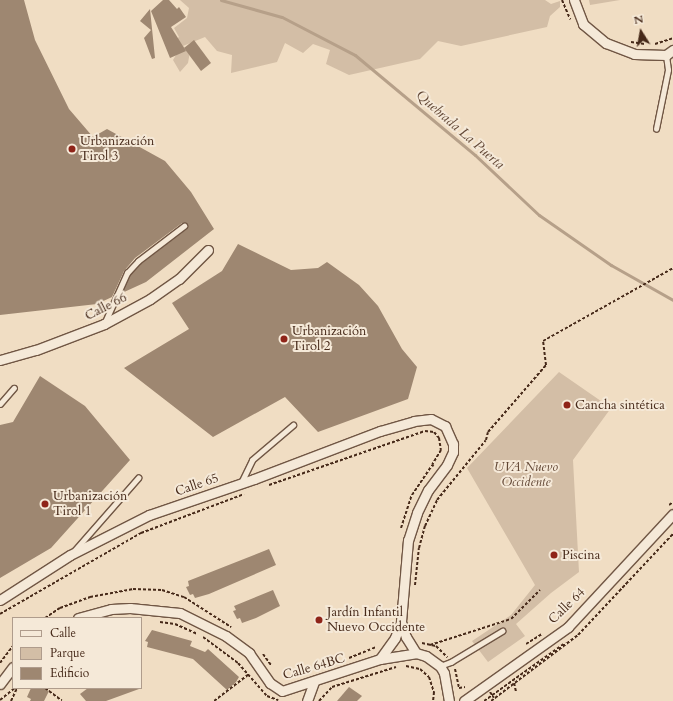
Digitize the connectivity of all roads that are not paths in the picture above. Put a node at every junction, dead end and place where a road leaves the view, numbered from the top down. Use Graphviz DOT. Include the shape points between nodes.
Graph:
graph roads {
  1 [pos="574,0"];
  2 [pos="670,52"];
  3 [pos="656,129"];
  4 [pos="184,226"];
  5 [pos="208,250"];
  6 [pos="104,324"];
  7 [pos="1,358"];
  8 [pos="14,388"];
  9 [pos="0,404"];
  10 [pos="293,425"];
  11 [pos="138,478"];
  12 [pos="240,484"];
  13 [pos="670,510"];
  14 [pos="70,555"];
  15 [pos="0,600"];
  16 [pos="82,617"];
  17 [pos="401,622"];
  18 [pos="502,631"];
  19 [pos="416,653"];
  20 [pos="380,659"];
  21 [pos="440,666"];
  22 [pos="12,668"];
  23 [pos="314,682"];
  24 [pos="0,684"];
  25 [pos="307,701"];
  26 [pos="449,701"];
  27 [pos="464,701"];
  1 -- 2 [label="street" via="583,24 606,43 634,54"];
  2 -- 3 [label="lane"];
  4 -- 6 [label="lane" via="138,261 128,273"];
  5 -- 6 [label="street, Calle 66" via="179,279 150,299"];
  6 -- 7 [label="street, Calle 66" via="36,350"];
  8 -- 9 [label="lane"];
  10 -- 12 [label="lane" via="252,460"];
  11 -- 14 [label="lane"];
  12 -- 14 [label="street, Calle 65" via="149,515"];
  12 -- 17 [label="street, Calle 65" via="414,420 431,419 445,426 453,444 453,452 428,490 408,540"];
  13 -- 27 [label="street, Calle 64" via="568,627"];
  14 -- 15 [label="street, Calle 65"];
  16 -- 23 [label="street, Calle 64BC" via="112,609 130,608 180,613 226,636 249,653 270,683 282,690"];
  17 -- 19 [label="street" via="406,638"];
  17 -- 20 [label="street" via="395,638"];
  18 -- 21 [label="lane"];
  19 -- 20 [label="street, Calle 64BC"];
  19 -- 21 [label="street" via="426,656"];
  20 -- 23 [label="street, Calle 64BC"];
  21 -- 26 [label="street" via="444,673"];
  22 -- 24 [label="street"];
  23 -- 25 [label="street"];
}
